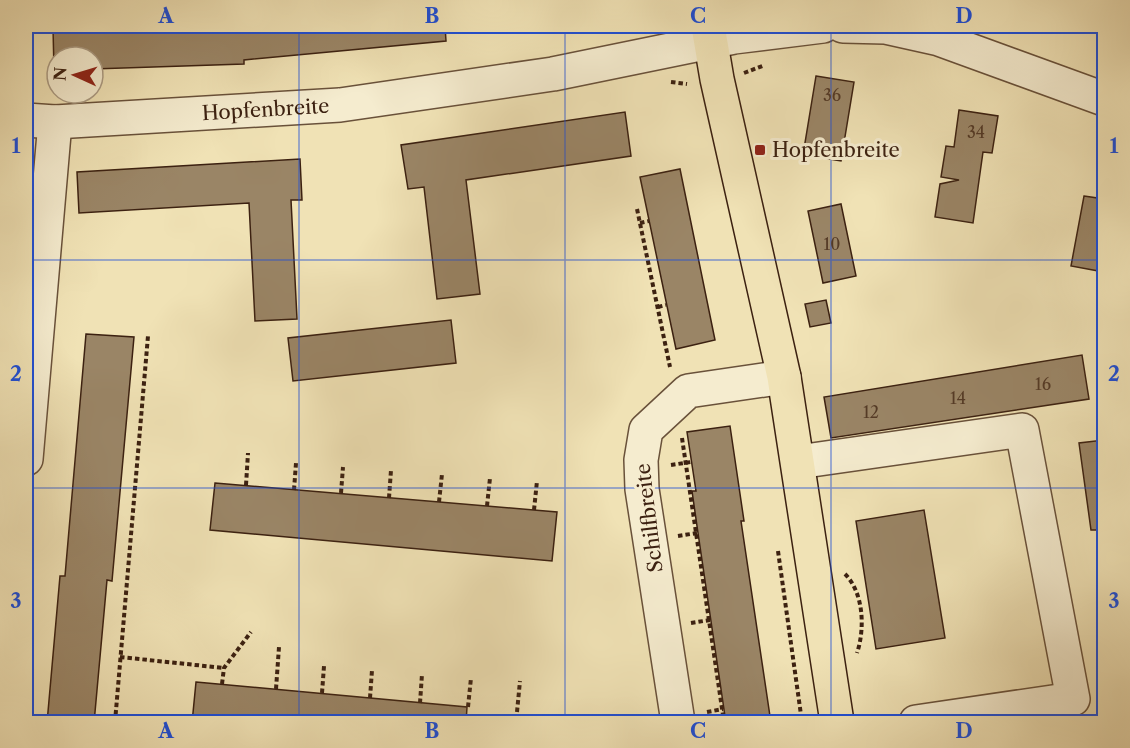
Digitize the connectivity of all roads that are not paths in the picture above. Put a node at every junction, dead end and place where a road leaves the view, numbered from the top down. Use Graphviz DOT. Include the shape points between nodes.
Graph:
graph roads {
  1 [pos="824,26"];
  2 [pos="843,26"];
  3 [pos="709,34"];
  4 [pos="1104,99"];
  5 [pos="40,121"];
  6 [pos="784,377"];
  7 [pos="26,459"];
  8 [pos="798,462"];
  9 [pos="691,717"];
  10 [pos="837,723"];
  11 [pos="916,723"];
  1 -- 3 [label="street, Hopfenbreite"];
  2 -- 4 [label="street" via="885,27 939,39"];
  3 -- 5 [label="street, Hopfenbreite" via="553,74 340,105"];
  3 -- 6 [label="main road"];
  5 -- 7 [label="street"];
  6 -- 8 [label="main road"];
  6 -- 9 [label="street, Schilfbreite" via="688,391 646,430 642,489"];
  8 -- 10 [label="main road"];
  8 -- 11 [label="street" via="1022,430 1073,699"];
}
